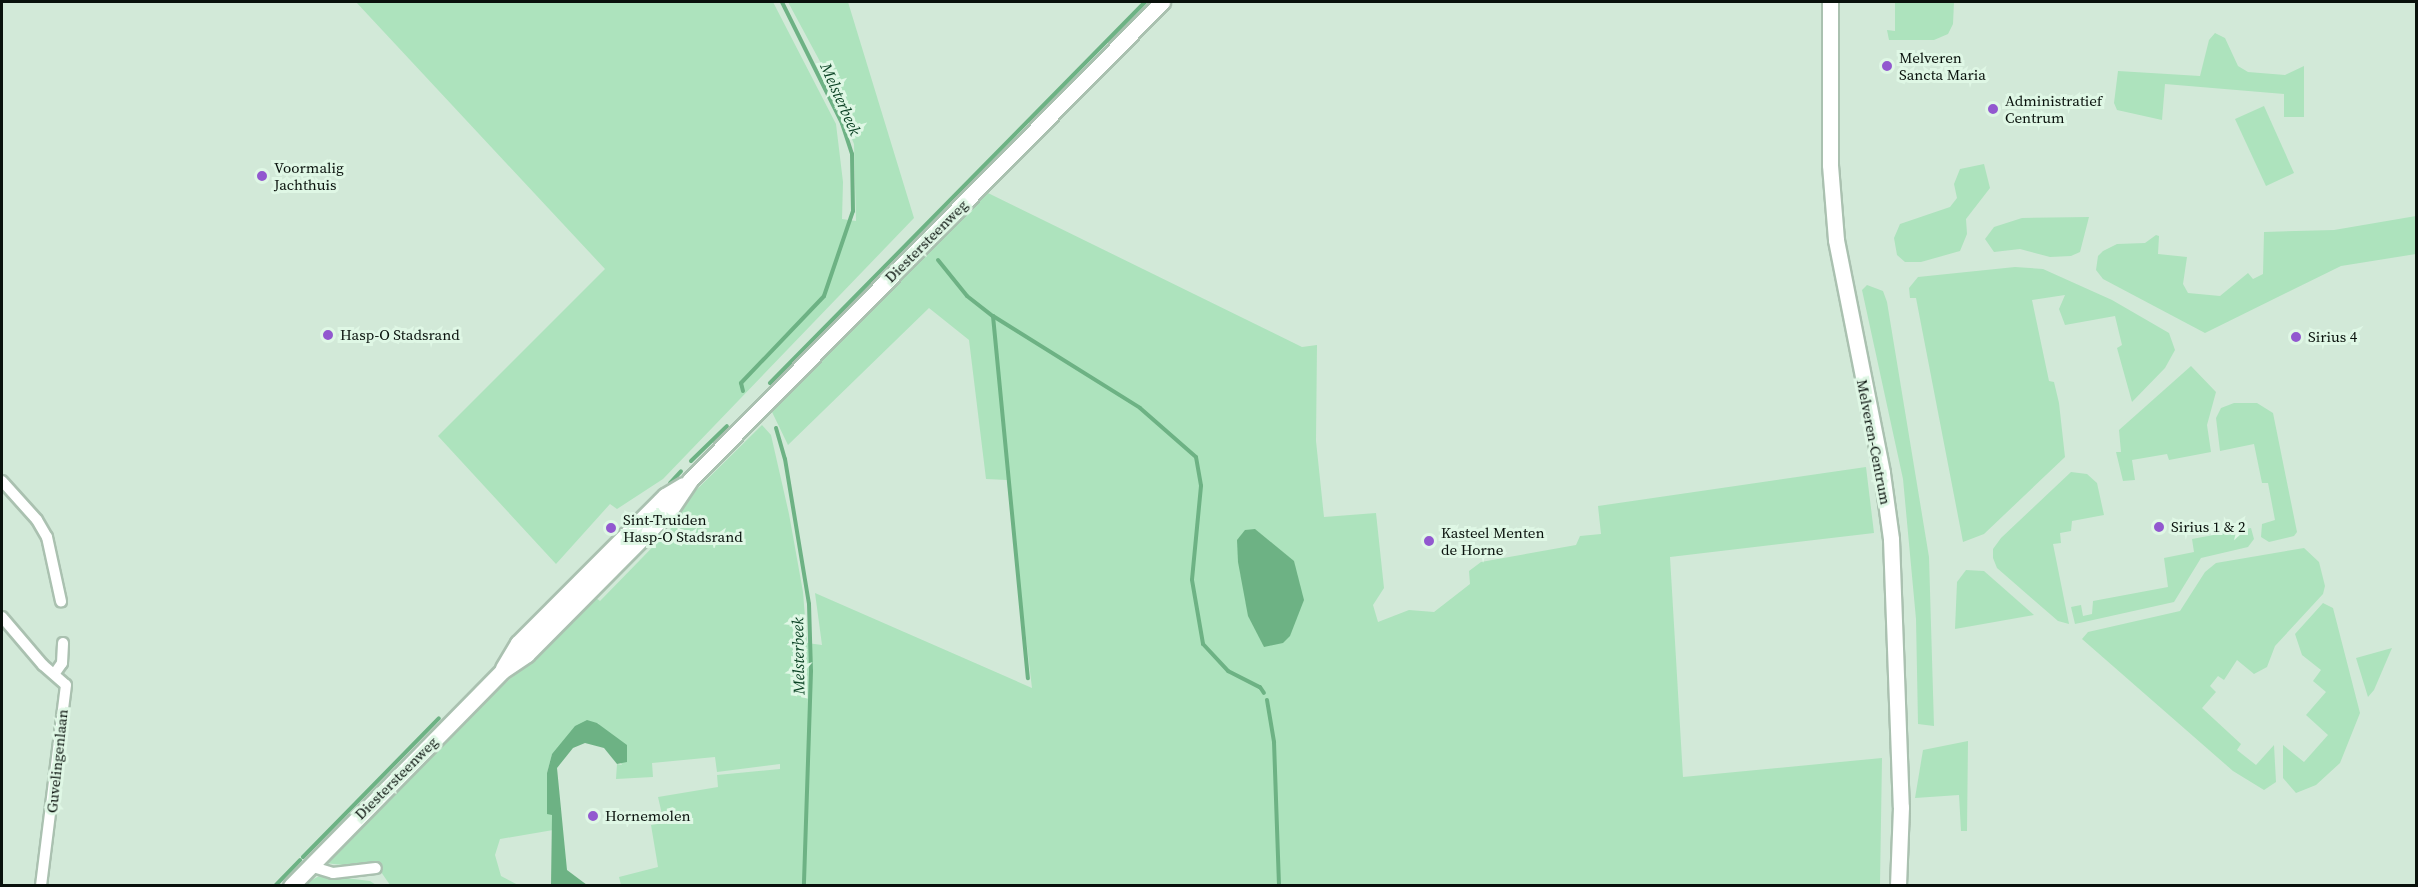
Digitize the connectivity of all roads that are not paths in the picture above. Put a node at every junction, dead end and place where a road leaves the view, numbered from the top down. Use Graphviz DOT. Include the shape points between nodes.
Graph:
graph roads {
  1 [pos="1162,2"];
  2 [pos="1830,2"];
  3 [pos="2,481"];
  4 [pos="61,601"];
  5 [pos="2,617"];
  6 [pos="5,629"];
  7 [pos="63,643"];
  8 [pos="55,673"];
  9 [pos="310,866"];
  10 [pos="376,868"];
  11 [pos="41,885"];
  12 [pos="291,885"];
  13 [pos="1898,885"];
  1 -- 9 [label="main road, Diestersteenweg" via="690,480 670,510 534,648 502,671"];
  2 -- 13 [label="main road, Melveren-Centrum" via="1830,165 1836,240 1891,539 1901,807"];
  3 -- 4 [label="street" via="47,537"];
  5 -- 6 [label="street"];
  6 -- 8 [label="street"];
  7 -- 8 [label="street" via="62,663"];
  8 -- 11 [label="street, Guvelingenlaan" via="66,685"];
  9 -- 10 [label="street" via="333,873"];
  9 -- 12 [label="main road, Diestersteenweg"];
}
